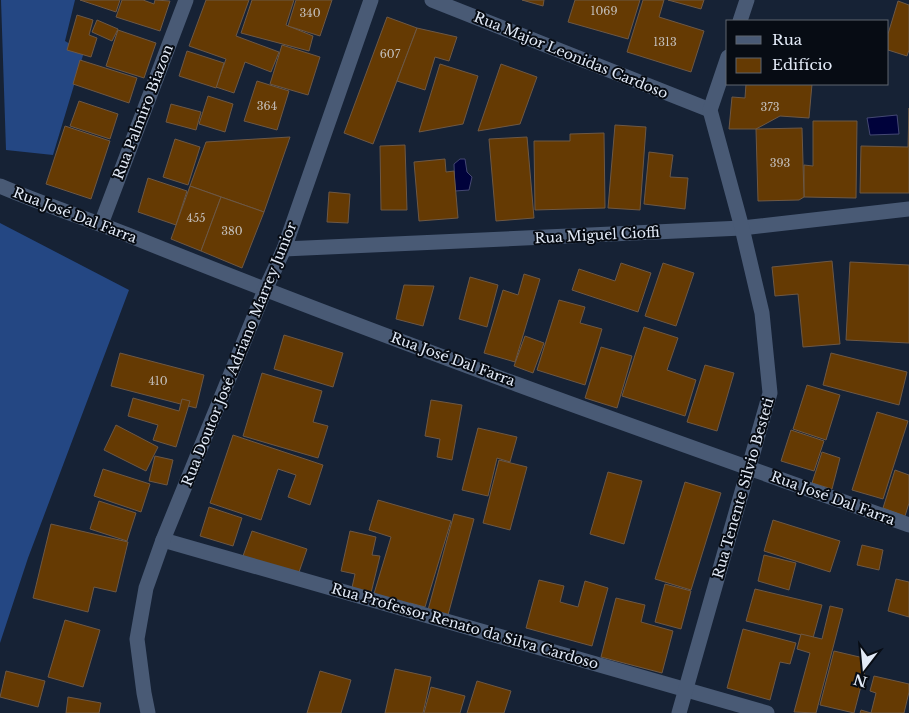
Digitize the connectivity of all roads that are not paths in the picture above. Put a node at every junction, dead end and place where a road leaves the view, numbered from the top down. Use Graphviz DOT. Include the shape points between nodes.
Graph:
graph roads {
  1 [pos="186,0"];
  2 [pos="371,0"];
  3 [pos="432,0"];
  4 [pos="747,0"];
  5 [pos="740,20"];
  6 [pos="726,63"];
  7 [pos="710,110"];
  8 [pos="3,187"];
  9 [pos="909,209"];
  10 [pos="101,224"];
  11 [pos="742,228"];
  12 [pos="284,249"];
  13 [pos="265,290"];
  14 [pos="748,468"];
  15 [pos="909,525"];
  16 [pos="163,540"];
  17 [pos="685,690"];
  18 [pos="148,713"];
  19 [pos="679,713"];
  20 [pos="767,713"];
  1 -- 10 [label="street, Rua Palmiro Biazon"];
  2 -- 12 [label="street, Rua Doutor José Adriano Marrey Junior"];
  3 -- 7 [label="street, Rua Major Leonidas Cardoso"];
  4 -- 5 [label="street"];
  6 -- 7 [label="street"];
  7 -- 11 [label="street, Rua Tenente Silvio Besteti"];
  8 -- 10 [label="street, Rua José Dal Farra"];
  9 -- 11 [label="street, Rua Miguel Cioffi"];
  10 -- 13 [label="street, Rua José Dal Farra"];
  11 -- 12 [label="street, Rua Miguel Cioffi"];
  11 -- 14 [label="street, Rua Tenente Silvio Besteti" via="762,312 770,392"];
  12 -- 13 [label="street, Rua Doutor José Adriano Marrey Junior"];
  13 -- 14 [label="street, Rua José Dal Farra"];
  13 -- 16 [label="street, Rua Doutor José Adriano Marrey Junior"];
  14 -- 15 [label="street, Rua José Dal Farra"];
  14 -- 17 [label="street, Rua Tenente Silvio Besteti"];
  16 -- 17 [label="street, Rua Professor Renato da Silva Cardoso"];
  16 -- 18 [label="street, Rua Doutor José Adriano Marrey Junior" via="146,588 137,639"];
  17 -- 19 [label="street, Rua Tenente Silvio Besteti"];
  17 -- 20 [label="street, Rua Professor Renato da Silva Cardoso"];
}
